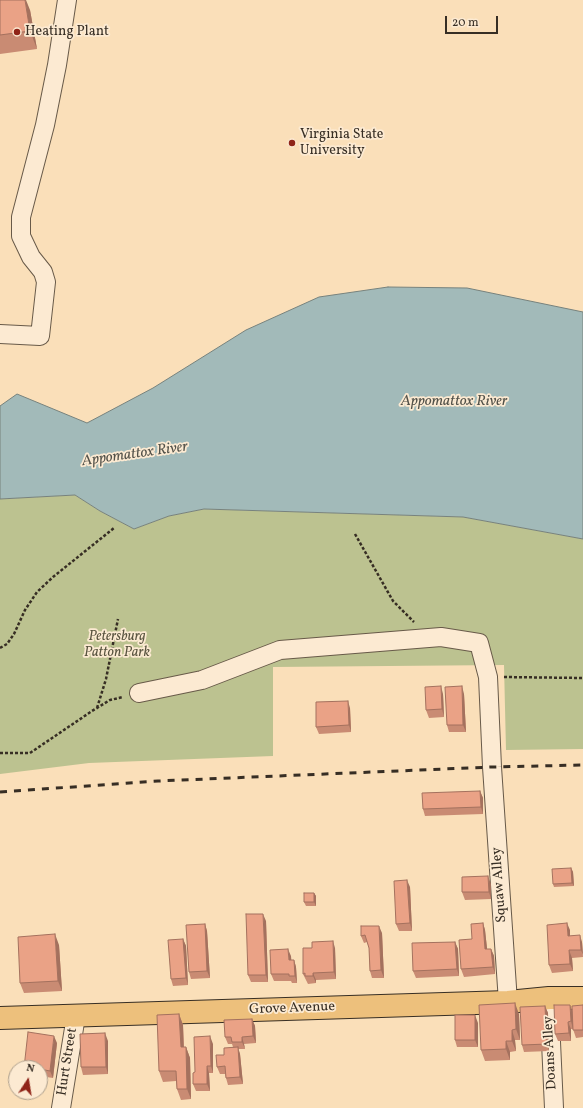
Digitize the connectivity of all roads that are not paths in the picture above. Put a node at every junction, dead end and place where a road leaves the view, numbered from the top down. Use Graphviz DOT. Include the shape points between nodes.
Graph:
graph roads {
  1 [pos="67,0"];
  2 [pos="0,334"];
  3 [pos="139,693"];
  4 [pos="548,998"];
  5 [pos="583,998"];
  6 [pos="508,1002"];
  7 [pos="76,1016"];
  8 [pos="0,1018"];
  9 [pos="61,1108"];
  10 [pos="554,1108"];
  1 -- 2 [label="street" via="57,65 21,217 22,236 46,282 40,336"];
  3 -- 6 [label="street, Squaw Alley" via="202,680 280,650 441,637 479,644 488,677"];
  4 -- 5 [label="main road, Grove Avenue"];
  4 -- 6 [label="main road, Grove Avenue"];
  4 -- 10 [label="street, Doans Alley"];
  6 -- 7 [label="main road, Grove Avenue"];
  7 -- 8 [label="main road, Grove Avenue"];
  7 -- 9 [label="street, Hurt Street"];
}
